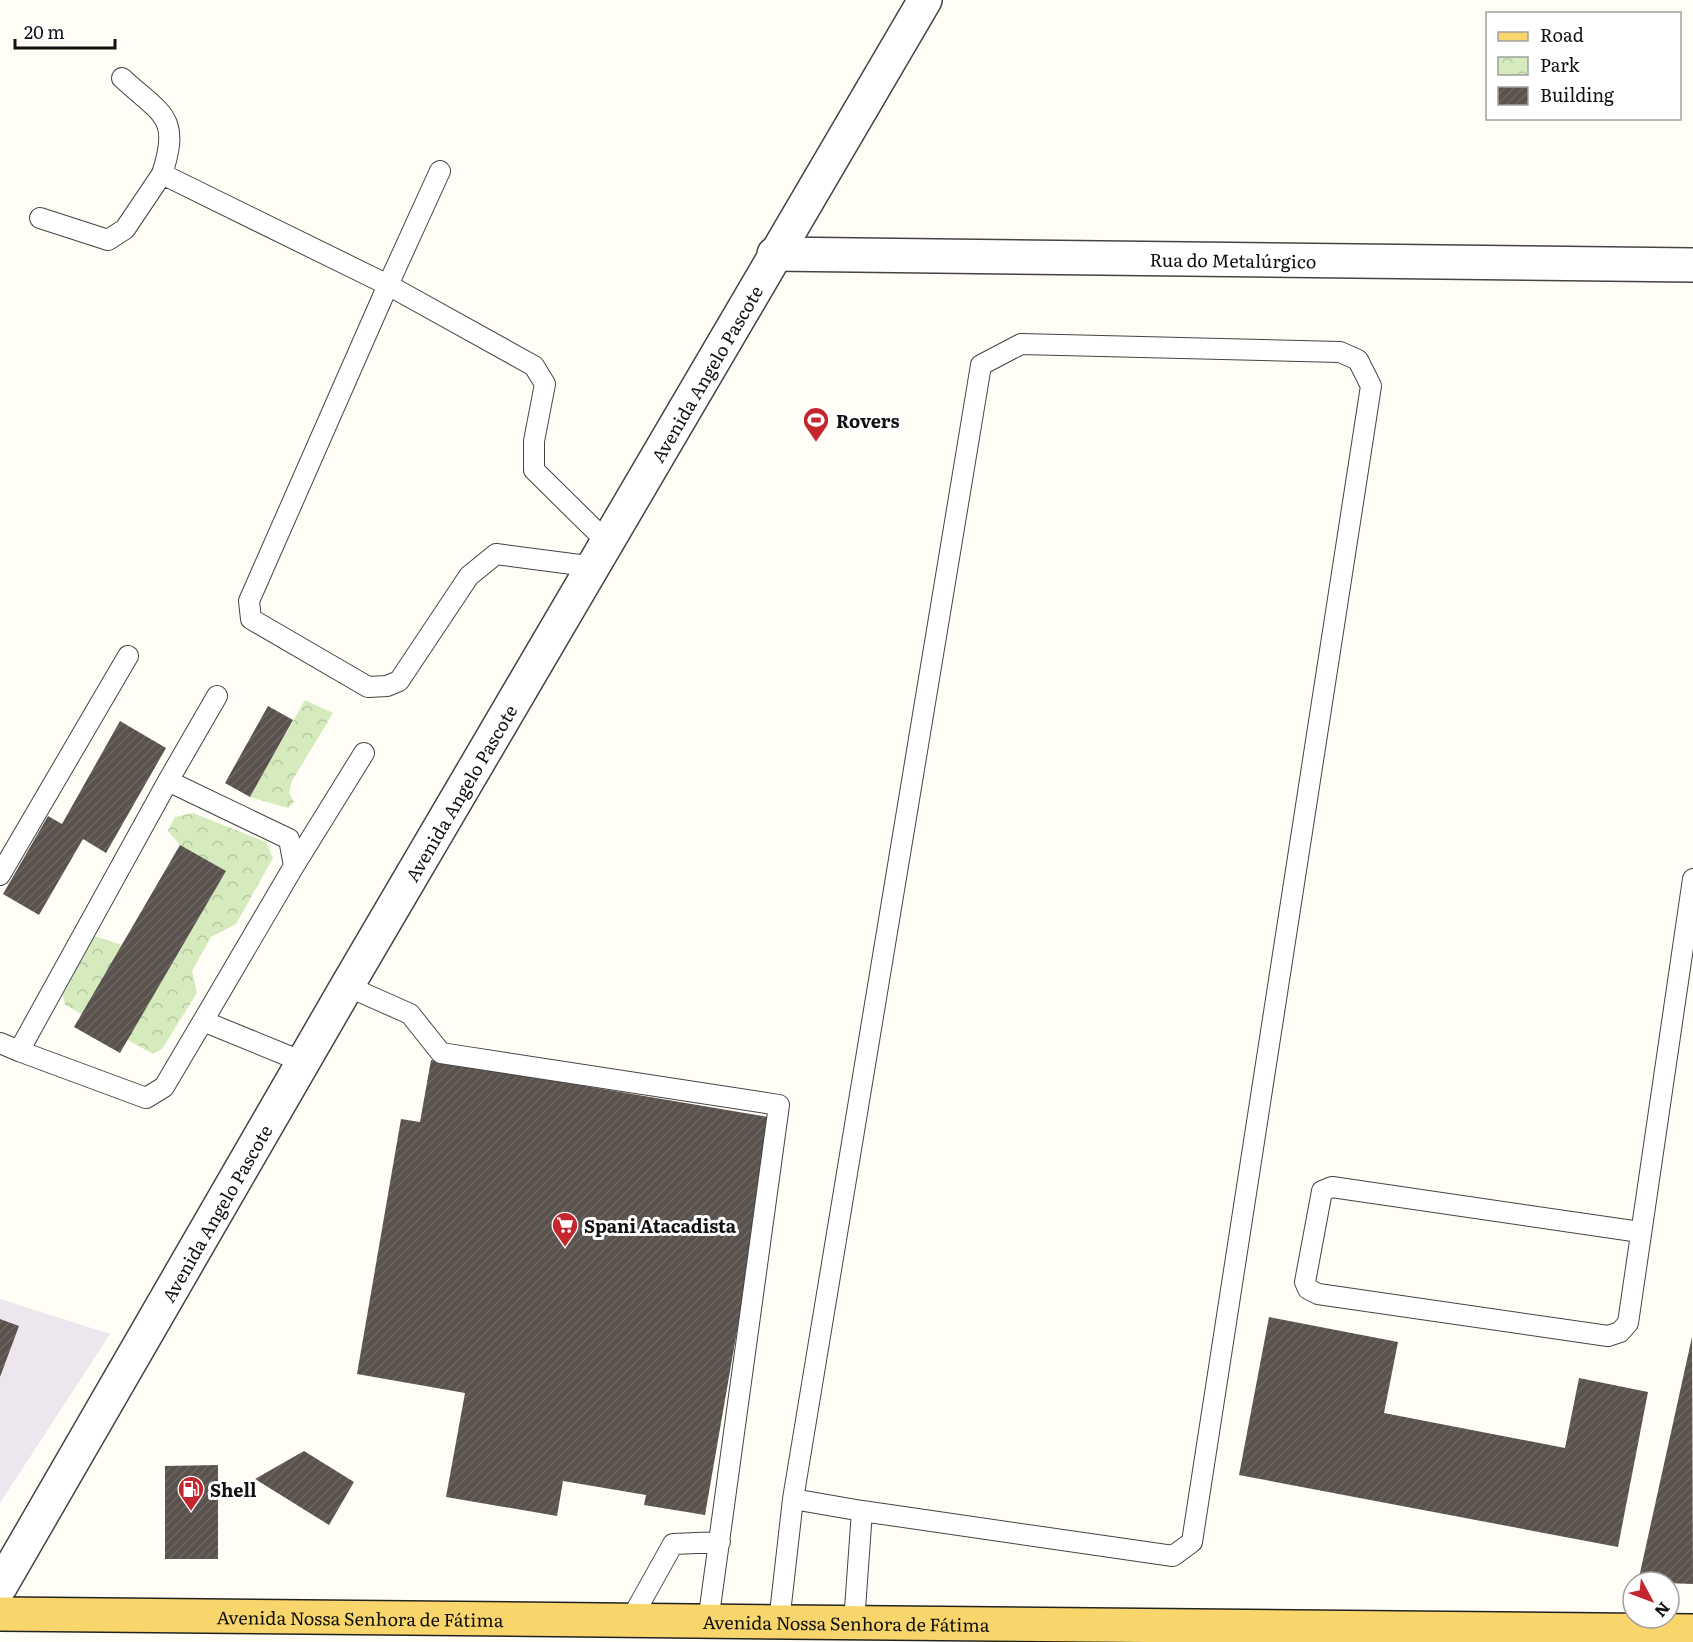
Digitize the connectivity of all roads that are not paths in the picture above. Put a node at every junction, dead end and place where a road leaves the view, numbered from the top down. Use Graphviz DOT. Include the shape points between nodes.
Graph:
graph roads {
  1 [pos="925,0"];
  2 [pos="122,78"];
  3 [pos="440,171"];
  4 [pos="162,174"];
  5 [pos="40,218"];
  6 [pos="774,254"];
  7 [pos="1693,265"];
  8 [pos="388,285"];
  9 [pos="602,555"];
  10 [pos="128,656"];
  11 [pos="218,696"];
  12 [pos="364,753"];
  13 [pos="168,781"];
  14 [pos="294,866"];
  15 [pos="0,875"];
  16 [pos="1693,879"];
  17 [pos="347,986"];
  18 [pos="203,1021"];
  19 [pos="0,1043"];
  20 [pos="19,1050"];
  21 [pos="303,1062"];
  22 [pos="1640,1232"];
  23 [pos="793,1499"];
  24 [pos="862,1511"];
  25 [pos="720,1542"];
  26 [pos="0,1587"];
  27 [pos="0,1614"];
  28 [pos="630,1621"];
  29 [pos="708,1622"];
  30 [pos="779,1622"];
  31 [pos="854,1623"];
  32 [pos="1693,1631"];
  33 [pos="935,1633"];
  1 -- 6 [label="street, Avenida Angelo Pascote"];
  2 -- 4 [label="lane" via="168,121 171,146"];
  3 -- 8 [label="lane"];
  4 -- 5 [label="lane" via="125,229 108,240"];
  4 -- 8 [label="lane"];
  6 -- 7 [label="street, Rua do Metalúrgico"];
  6 -- 9 [label="street, Avenida Angelo Pascote"];
  8 -- 9 [label="lane" via="534,366 544,384 534,441 534,470"];
  8 -- 9 [label="lane" via="249,601 251,619 368,687 387,686 399,681 469,576 496,554"];
  9 -- 17 [label="street, Avenida Angelo Pascote"];
  10 -- 15 [label="lane"];
  11 -- 13 [label="lane"];
  12 -- 14 [label="lane"];
  13 -- 14 [label="lane" via="289,839"];
  13 -- 20 [label="lane"];
  14 -- 18 [label="lane"];
  16 -- 22 [label="lane"];
  17 -- 21 [label="street, Avenida Angelo Pascote"];
  17 -- 25 [label="lane" via="410,1014 441,1053 779,1105"];
  18 -- 20 [label="lane" via="164,1087 146,1098"];
  18 -- 21 [label="lane"];
  19 -- 20 [label="lane"];
  21 -- 26 [label="street, Avenida Angelo Pascote"];
  22 -- 22 [label="lane" via="1332,1187 1322,1191 1305,1282 1308,1289 1318,1294 1608,1336 1620,1332 1628,1323"];
  23 -- 24 [label="lane"];
  23 -- 24 [label="lane" via="981,365 1021,344 1340,352 1358,360 1371,386 1192,1542 1173,1556"];
  23 -- 30 [label="lane"];
  24 -- 31 [label="lane"];
  25 -- 28 [label="lane" via="673,1544"];
  25 -- 29 [label="lane"];
  27 -- 28 [label="main road, Avenida Nossa Senhora de Fátima"];
  28 -- 29 [label="main road, Avenida Nossa Senhora de Fátima"];
  29 -- 30 [label="main road, Avenida Nossa Senhora de Fátima"];
  30 -- 31 [label="main road, Avenida Nossa Senhora de Fátima"];
  31 -- 33 [label="main road, Avenida Nossa Senhora de Fátima"];
  32 -- 33 [label="main road, Avenida Nossa Senhora de Fátima"];
}
